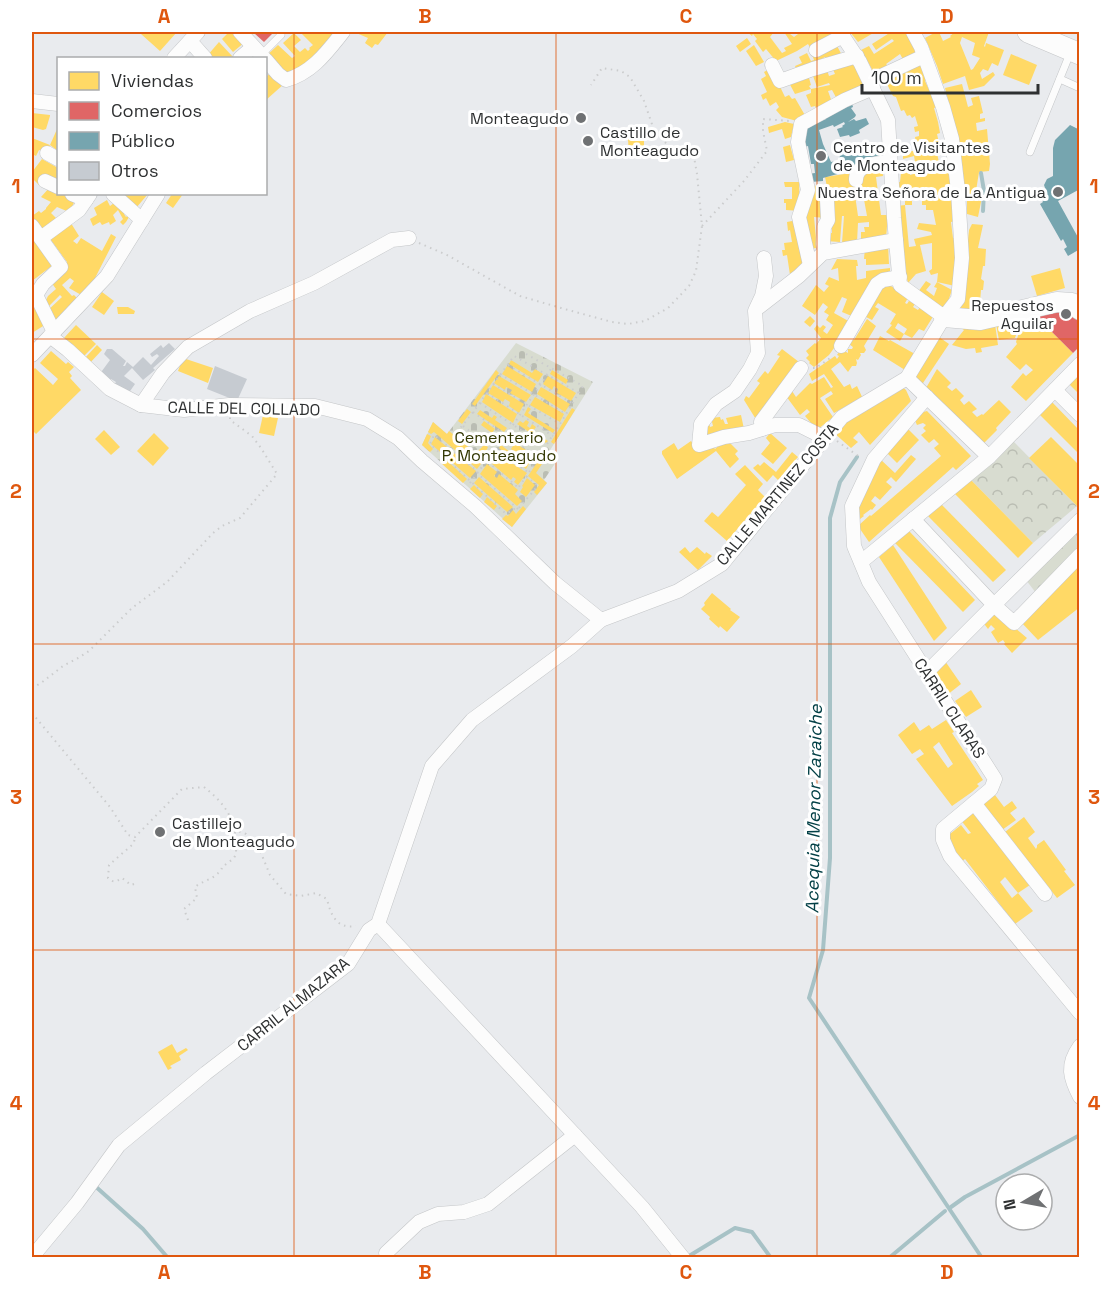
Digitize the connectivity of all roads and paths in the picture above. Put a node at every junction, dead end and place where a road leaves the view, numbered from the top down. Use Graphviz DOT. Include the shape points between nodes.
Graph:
graph roads {
  1 [pos="240,32"];
  2 [pos="343,32"];
  3 [pos="913,32"];
  4 [pos="1028,32"];
  5 [pos="280,34"];
  6 [pos="841,34"];
  7 [pos="185,48"];
  8 [pos="816,50"];
  9 [pos="1075,52"];
  10 [pos="261,55"];
  11 [pos="857,56"];
  12 [pos="924,56"];
  13 [pos="203,57"];
  14 [pos="267,62"];
  15 [pos="772,65"];
  16 [pos="881,76"];
  17 [pos="1060,79"];
  18 [pos="591,85"];
  19 [pos="873,88"];
  20 [pos="1080,88"];
  21 [pos="32,101"];
  22 [pos="57,104"];
  23 [pos="801,124"];
  24 [pos="1030,152"];
  25 [pos="890,162"];
  26 [pos="856,180"];
  27 [pos="45,181"];
  28 [pos="57,187"];
  29 [pos="114,195"];
  30 [pos="157,195"];
  31 [pos="88,197"];
  32 [pos="827,200"];
  33 [pos="142,220"];
  34 [pos="32,226"];
  35 [pos="702,226"];
  36 [pos="41,238"];
  37 [pos="409,238"];
  38 [pos="896,240"];
  39 [pos="825,252"];
  40 [pos="764,258"];
  41 [pos="810,265"];
  42 [pos="900,278"];
  43 [pos="34,293"];
  44 [pos="1077,302"];
  45 [pos="755,311"];
  46 [pos="944,317"];
  47 [pos="52,334"];
  48 [pos="32,344"];
  49 [pos="841,346"];
  50 [pos="526,354"];
  51 [pos="32,355"];
  52 [pos="507,364"];
  53 [pos="1080,364"];
  54 [pos="552,367"];
  55 [pos="807,368"];
  56 [pos="500,374"];
  57 [pos="547,374"];
  58 [pos="908,378"];
  59 [pos="493,384"];
  60 [pos="540,384"];
  61 [pos="1054,390"];
  62 [pos="487,393"];
  63 [pos="579,393"];
  64 [pos="534,394"];
  65 [pos="927,397"];
  66 [pos="480,402"];
  67 [pos="572,404"];
  68 [pos="141,405"];
  69 [pos="229,405"];
  70 [pos="527,405"];
  71 [pos="473,412"];
  72 [pos="566,414"];
  73 [pos="520,415"];
  74 [pos="1080,415"];
  75 [pos="560,424"];
  76 [pos="513,425"];
  77 [pos="462,426"];
  78 [pos="762,429"];
  79 [pos="505,434"];
  80 [pos="552,436"];
  81 [pos="826,436"];
  82 [pos="545,446"];
  83 [pos="495,448"];
  84 [pos="543,450"];
  85 [pos="989,457"];
  86 [pos="864,460"];
  87 [pos="487,461"];
  88 [pos="478,474"];
  89 [pos="528,474"];
  90 [pos="471,482"];
  91 [pos="462,495"];
  92 [pos="518,509"];
  93 [pos="913,519"];
  94 [pos="1080,520"];
  95 [pos="1080,555"];
  96 [pos="861,562"];
  97 [pos="994,605"];
  98 [pos="601,620"];
  99 [pos="927,672"];
  100 [pos="32,688"];
  101 [pos="32,713"];
  102 [pos="974,803"];
  103 [pos="234,835"];
  104 [pos="135,837"];
  105 [pos="134,884"];
  106 [pos="1045,894"];
  107 [pos="188,920"];
  108 [pos="374,927"];
  109 [pos="1080,1013"];
  110 [pos="1080,1046"];
  111 [pos="1080,1097"];
  112 [pos="575,1135"];
  113 [pos="386,1253"];
  114 [pos="32,1257"];
  115 [pos="682,1257"];
  1 -- 10 [label="street"];
  2 -- 14 [label="street" via="318,62 292,78 282,78"];
  3 -- 12 [label="street, CALLE MARTINEZ COSTA"];
  4 -- 9 [label="main road"];
  5 -- 10 [label="lane"];
  6 -- 8 [label="street"];
  6 -- 11 [label="street"];
  7 -- 13 [label="street"];
  9 -- 17 [label="lane"];
  11 -- 15 [label="street" via="780,81"];
  11 -- 19 [label="street"];
  12 -- 16 [label="street"];
  12 -- 46 [label="street, CALLE MARTINEZ COSTA" via="952,139 958,191 962,258 957,298"];
  17 -- 20 [label="lane"];
  17 -- 24 [label="lane"];
  18 -- 35 [label="path" via="602,68 621,71 644,101 654,130 673,151 693,151"];
  19 -- 23 [label="street"];
  19 -- 25 [label="street" via="888,120"];
  21 -- 22 [label="street"];
  23 -- 35 [label="path" via="763,119 767,151"];
  23 -- 41 [label="street" via="798,142 808,190 799,217"];
  25 -- 26 [label="street" via="864,166 856,173"];
  25 -- 38 [label="street"];
  27 -- 28 [label="street"];
  29 -- 33 [label="street"];
  30 -- 33 [label="street"];
  31 -- 36 [label="street" via="79,210"];
  32 -- 39 [label="street"];
  33 -- 47 [label="street" via="107,276"];
  34 -- 36 [label="street"];
  35 -- 37 [label="path" via="696,271 689,286 668,308 645,321 628,324 520,296"];
  36 -- 43 [label="street" via="61,267"];
  37 -- 68 [label="street" via="392,240 314,283 250,311 188,347 163,373"];
  38 -- 39 [label="street"];
  38 -- 42 [label="street"];
  39 -- 41 [label="street"];
  40 -- 45 [label="street" via="766,276"];
  41 -- 45 [label="street"];
  42 -- 46 [label="street" via="900,285"];
  42 -- 49 [label="street" via="877,284"];
  43 -- 47 [label="street"];
  44 -- 46 [label="street" via="1057,302 980,320"];
  45 -- 78 [label="street" via="758,353 735,391 716,404 701,424 699,445"];
  46 -- 58 [label="street, CALLE MARTINEZ COSTA"];
  47 -- 48 [label="street"];
  47 -- 51 [label="street"];
  47 -- 68 [label="street, CALLE DEL COLLADO" via="110,389"];
  49 -- 55 [label="path" via="816,368"];
  50 -- 54 [label="path"];
  52 -- 56 [label="path"];
  52 -- 57 [label="path" via="514,356"];
  52 -- 60 [label="path"];
  53 -- 61 [label="street"];
  54 -- 57 [label="path"];
  54 -- 63 [label="path" via="583,386"];
  55 -- 78 [label="street" via="761,422"];
  56 -- 59 [label="path"];
  56 -- 64 [label="path"];
  57 -- 60 [label="path"];
  57 -- 63 [label="path"];
  58 -- 65 [label="street"];
  58 -- 81 [label="street, CALLE MARTINEZ COSTA" via="842,417"];
  59 -- 62 [label="path"];
  59 -- 70 [label="path"];
  60 -- 64 [label="path"];
  60 -- 67 [label="path"];
  61 -- 74 [label="street"];
  61 -- 85 [label="street"];
  62 -- 66 [label="path"];
  62 -- 73 [label="path"];
  63 -- 67 [label="path"];
  64 -- 70 [label="path"];
  64 -- 72 [label="path"];
  65 -- 85 [label="street"];
  65 -- 96 [label="street, CARRIL CLARAS" via="874,459 852,506 855,546"];
  66 -- 71 [label="path"];
  66 -- 76 [label="path"];
  67 -- 72 [label="path"];
  68 -- 69 [label="street, CALLE DEL COLLADO" via="184,410"];
  69 -- 91 [label="street, CALLE DEL COLLADO" via="315,406 367,419 399,438"];
  69 -- 100 [label="path" via="230,420 252,436 277,474 240,518 213,533 167,582 132,608 89,651"];
  70 -- 73 [label="path"];
  70 -- 75 [label="path"];
  71 -- 77 [label="path"];
  71 -- 79 [label="path"];
  72 -- 75 [label="path"];
  73 -- 76 [label="path"];
  73 -- 80 [label="path"];
  75 -- 80 [label="path"];
  76 -- 79 [label="path"];
  76 -- 82 [label="path"];
  77 -- 83 [label="path"];
  77 -- 87 [label="path" via="457,436"];
  78 -- 81 [label="street" via="799,425"];
  79 -- 83 [label="path"];
  79 -- 89 [label="path" via="539,458"];
  80 -- 82 [label="path"];
  81 -- 86 [label="path"];
  81 -- 98 [label="street, CALLE MARTINEZ COSTA" via="722,564 678,591"];
  82 -- 84 [label="path"];
  83 -- 87 [label="path"];
  83 -- 89 [label="path"];
  85 -- 93 [label="street"];
  87 -- 88 [label="path"];
  87 -- 89 [label="path" via="519,488"];
  88 -- 90 [label="path"];
  88 -- 90 [label="path" via="434,435 430,444"];
  88 -- 92 [label="path"];
  89 -- 92 [label="path" via="537,487"];
  90 -- 91 [label="path"];
  90 -- 92 [label="path" via="506,513"];
  91 -- 98 [label="street, CALLE DEL COLLADO" via="555,583"];
  93 -- 96 [label="street"];
  93 -- 97 [label="street"];
  94 -- 97 [label="street"];
  95 -- 97 [label="street" via="1014,623"];
  96 -- 99 [label="street, CARRIL CLARAS" via="869,582"];
  97 -- 99 [label="street"];
  98 -- 108 [label="street, CARRIL ALMAZARA" via="472,720 432,766"];
  99 -- 102 [label="street, CARRIL CLARAS" via="995,779 991,789"];
  101 -- 104 [label="path" via="110,807 128,835"];
  102 -- 106 [label="street"];
  102 -- 109 [label="street, CARRIL CLARAS" via="943,829 950,856"];
  103 -- 104 [label="path" via="223,804 204,787 195,787 177,793"];
  103 -- 107 [label="path" via="235,857 219,873 195,887 197,898 184,909"];
  103 -- 108 [label="path" via="238,831 246,834 286,894 316,893 327,899 337,922 350,927"];
  104 -- 105 [label="path" via="132,845 109,865 108,878 112,882 122,878"];
  108 -- 112 [label="street"];
  108 -- 114 [label="street, CARRIL ALMAZARA" via="348,964 118,1145"];
  110 -- 111 [label="street" via="1070,1069"];
  112 -- 113 [label="street" via="488,1204 418,1222"];
  112 -- 115 [label="street"];
}
